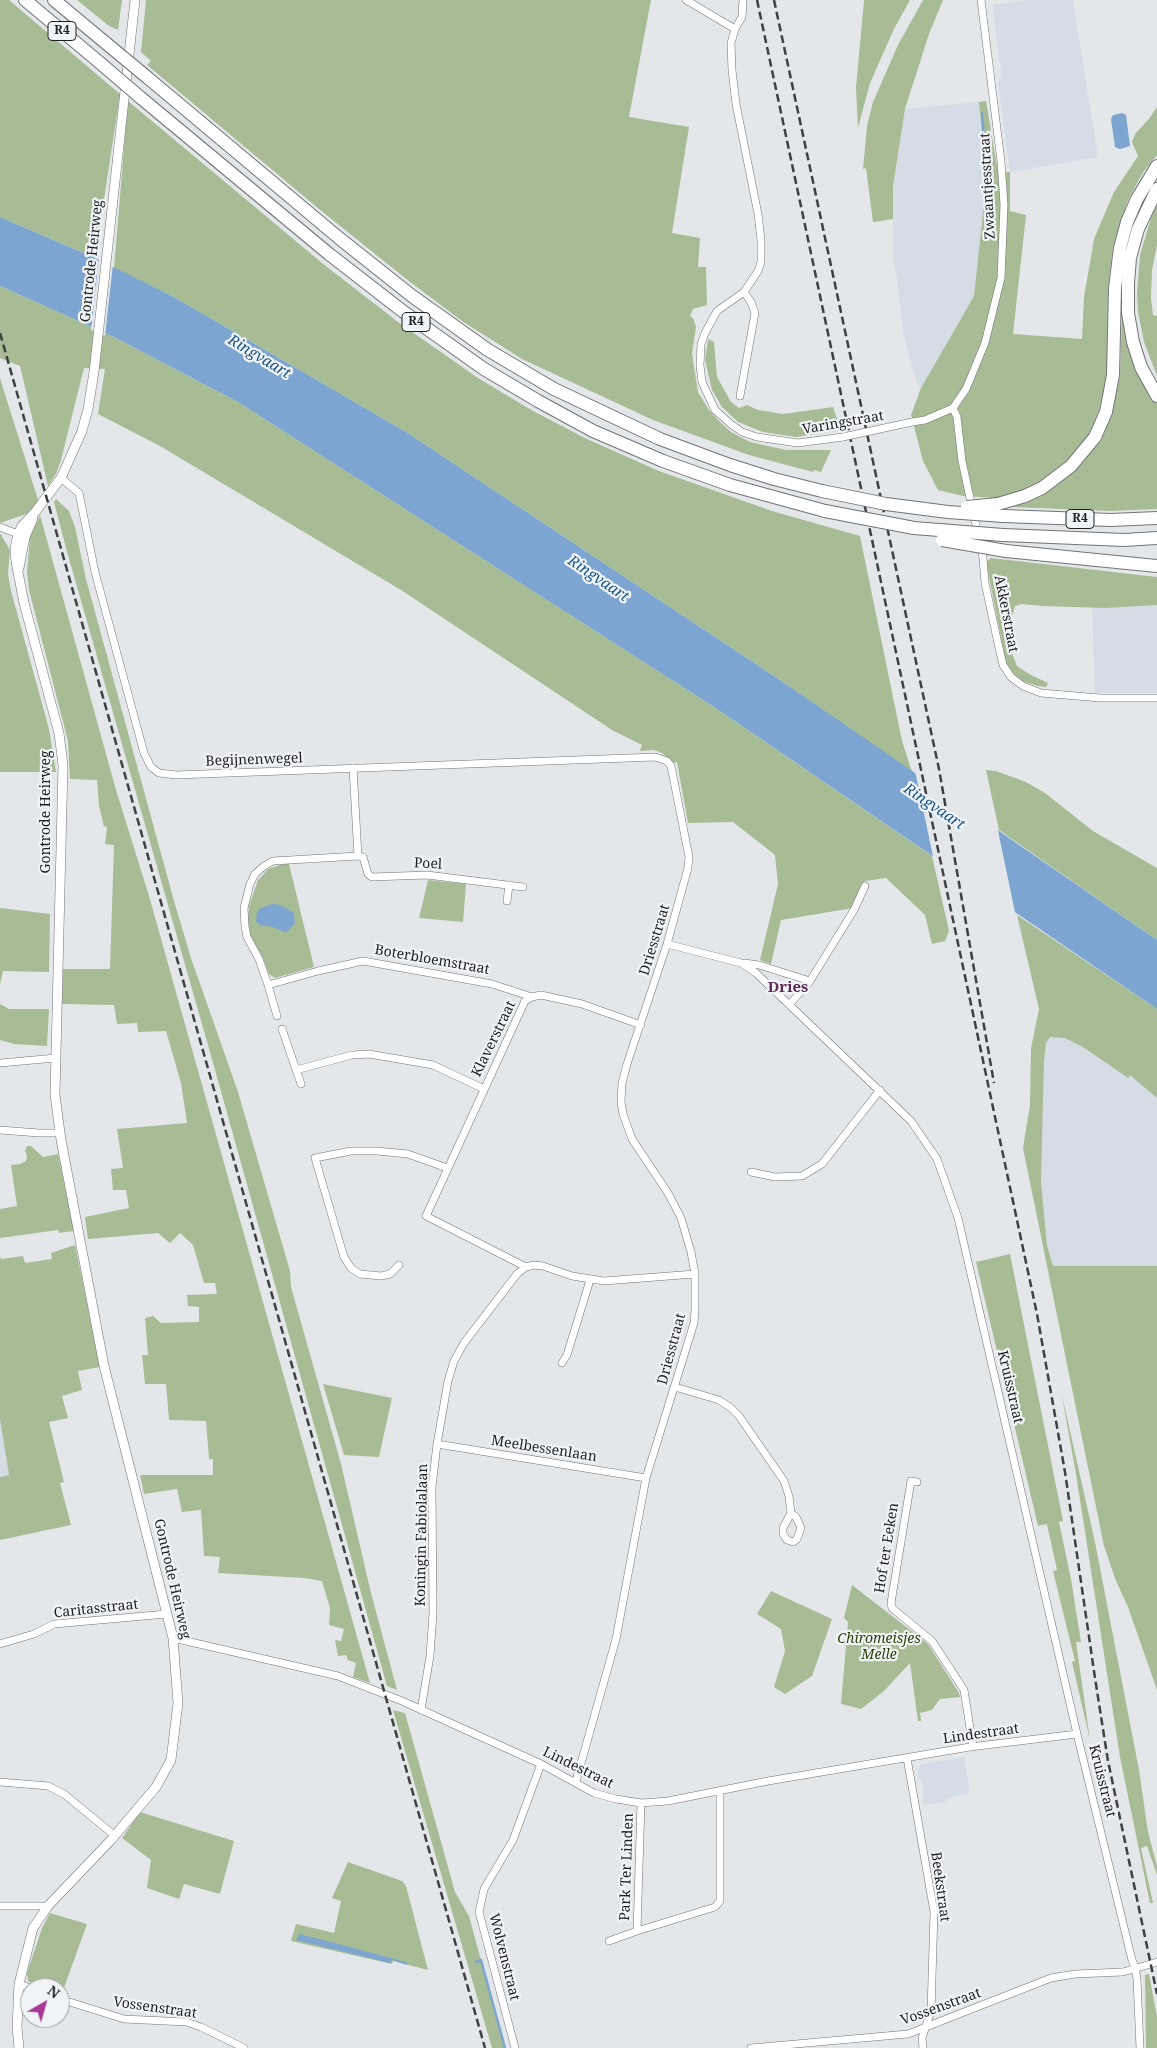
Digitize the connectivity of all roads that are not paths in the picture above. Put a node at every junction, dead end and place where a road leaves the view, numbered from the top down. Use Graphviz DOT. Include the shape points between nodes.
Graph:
graph roads {
  1 [pos="25,0"];
  2 [pos="54,0"];
  3 [pos="135,0"];
  4 [pos="686,0"];
  5 [pos="743,0"];
  6 [pos="981,0"];
  7 [pos="735,29"];
  8 [pos="1157,166"];
  9 [pos="1157,189"];
  10 [pos="744,292"];
  11 [pos="740,396"];
  12 [pos="1157,396"];
  13 [pos="953,408"];
  14 [pos="60,478"];
  15 [pos="1001,510"];
  16 [pos="1157,518"];
  17 [pos="0,527"];
  18 [pos="914,528"];
  19 [pos="22,535"];
  20 [pos="1157,538"];
  21 [pos="1157,566"];
  22 [pos="1157,698"];
  23 [pos="667,761"];
  24 [pos="353,768"];
  25 [pos="358,856"];
  26 [pos="509,885"];
  27 [pos="866,886"];
  28 [pos="522,887"];
  29 [pos="507,901"];
  30 [pos="667,944"];
  31 [pos="741,963"];
  32 [pos="810,981"];
  33 [pos="268,984"];
  34 [pos="532,997"];
  35 [pos="790,1004"];
  36 [pos="278,1016"];
  37 [pos="641,1025"];
  38 [pos="282,1029"];
  39 [pos="56,1058"];
  40 [pos="0,1063"];
  41 [pos="296,1070"];
  42 [pos="301,1084"];
  43 [pos="484,1089"];
  44 [pos="880,1090"];
  45 [pos="0,1130"];
  46 [pos="60,1133"];
  47 [pos="447,1168"];
  48 [pos="751,1172"];
  49 [pos="399,1265"];
  50 [pos="526,1267"];
  51 [pos="695,1274"];
  52 [pos="590,1280"];
  53 [pos="562,1363"];
  54 [pos="675,1387"];
  55 [pos="438,1444"];
  56 [pos="646,1478"];
  57 [pos="917,1482"];
  58 [pos="791,1513"];
  59 [pos="167,1614"];
  60 [pos="173,1638"];
  61 [pos="0,1644"];
  62 [pos="421,1710"];
  63 [pos="1077,1734"];
  64 [pos="973,1747"];
  65 [pos="907,1758"];
  66 [pos="541,1764"];
  67 [pos="0,1782"];
  68 [pos="576,1782"];
  69 [pos="720,1792"];
  70 [pos="641,1803"];
  71 [pos="114,1835"];
  72 [pos="0,1906"];
  73 [pos="48,1906"];
  74 [pos="637,1931"];
  75 [pos="609,1941"];
  76 [pos="1157,1962"];
  77 [pos="1135,1967"];
  78 [pos="19,1984"];
  79 [pos="70,2002"];
  80 [pos="927,2027"];
  81 [pos="19,2048"];
  82 [pos="244,2048"];
  83 [pos="515,2048"];
  84 [pos="750,2048"];
  85 [pos="923,2048"];
  86 [pos="1140,2048"];
  1 -- 18 [label="highway, R4, bridge" via="329,254 484,369 594,431 663,461 730,485 825,511"];
  2 -- 15 [label="highway, R4, bridge" via="412,296 488,350 554,390 660,439 774,479 886,504 948,512"];
  3 -- 14 [label="street, Gontrode Heirweg" via="94,372 82,431"];
  4 -- 7 [label="street"];
  5 -- 7 [label="street, Varingstraat" via="742,17"];
  6 -- 13 [label="street, Zwaantjesstraat" via="1002,161 1003,251 999,287 985,343 966,389"];
  7 -- 10 [label="street, Varingstraat" via="731,52 736,103 761,240 758,272"];
  8 -- 15 [label="highway" via="1137,199 1120,248 1115,288 1113,375 1106,412 1096,437 1071,466 1042,488"];
  9 -- 12 [label="highway" via="1138,229 1130,258 1128,313 1141,367"];
  10 -- 11 [label="street" via="754,313"];
  10 -- 13 [label="street, Varingstraat, bridge" via="718,311 701,344 702,382 716,410 732,425 757,437 798,443 924,420"];
  13 -- 22 [label="street, Akkerstraat" via="997,639 1003,665 1011,677 1041,693"];
  14 -- 19 [label="street, Gontrode Heirweg" via="28,518"];
  14 -- 24 [label="street, Begijnenwegel" via="79,493 95,572 144,753 151,767 168,775"];
  15 -- 16 [label="highway, R4" via="1111,520"];
  17 -- 19 [label="street"];
  18 -- 20 [label="highway, R4, bridge" via="1124,540"];
  18 -- 21 [label="highway, bridge" via="942,540 1006,551"];
  19 -- 39 [label="street, Gontrode Heirweg" via="15,548 16,562 58,732 63,765"];
  23 -- 24 [label="street, Begijnenwegel" via="655,757"];
  23 -- 30 [label="street, Driesstraat" via="673,772 689,857"];
  24 -- 25 [label="street"];
  25 -- 26 [label="street, Poel" via="363,857 372,877 427,876"];
  25 -- 33 [label="street" via="273,861 255,874 244,908 245,926"];
  26 -- 28 [label="street, Poel"];
  26 -- 29 [label="street"];
  27 -- 32 [label="street"];
  30 -- 31 [label="street, Kruisstraat"];
  30 -- 37 [label="street, Driesstraat"];
  31 -- 32 [label="street" via="759,965"];
  31 -- 35 [label="street, Kruisstraat"];
  32 -- 35 [label="street"];
  33 -- 34 [label="street, Boterbloemstraat" via="364,961 492,984"];
  33 -- 36 [label="street"];
  34 -- 37 [label="street, Klaverstraat" via="582,1004"];
  34 -- 43 [label="street, Klaverstraat" via="521,1008"];
  35 -- 44 [label="street, Kruisstraat"];
  37 -- 51 [label="street, Driesstraat" via="622,1083 623,1114 632,1139 678,1212"];
  38 -- 41 [label="street"];
  39 -- 40 [label="street"];
  39 -- 46 [label="street, Gontrode Heirweg" via="55,1095"];
  41 -- 42 [label="street"];
  41 -- 43 [label="street, Klaverstraat" via="352,1055 369,1054 432,1065"];
  43 -- 47 [label="street, Klaverstraat"];
  44 -- 48 [label="street" via="822,1164 802,1176 775,1177"];
  44 -- 63 [label="street, Kruisstraat" via="911,1121 937,1159 958,1218"];
  45 -- 46 [label="street"];
  46 -- 59 [label="street, Gontrode Heirweg" via="104,1366"];
  47 -- 49 [label="street" via="408,1154 377,1151 351,1151 315,1158 344,1256 352,1268 360,1274 381,1276 390,1274"];
  47 -- 50 [label="street, Klaverstraat" via="426,1216"];
  50 -- 52 [label="street" via="543,1266"];
  50 -- 55 [label="street, Koningin Fabiolalaan" via="458,1352 450,1376"];
  51 -- 52 [label="street" via="617,1282"];
  51 -- 54 [label="street, Driesstraat" via="694,1323"];
  52 -- 53 [label="street"];
  54 -- 56 [label="street, Driesstraat"];
  54 -- 58 [label="street" via="719,1400 739,1416 784,1481"];
  55 -- 56 [label="street, Meelbessenlaan"];
  55 -- 62 [label="street, Koningin Fabiolalaan" via="432,1487 433,1613"];
  56 -- 68 [label="street, Driesstraat" via="616,1639"];
  57 -- 64 [label="street, Hof ter Eeken" via="911,1481 892,1608 932,1641 964,1690"];
  59 -- 60 [label="street, Gontrode Heirweg"];
  59 -- 61 [label="street, Caritasstraat" via="54,1624"];
  60 -- 62 [label="street, Lindestraat" via="338,1676"];
  60 -- 71 [label="street, Gontrode Heirweg" via="178,1703 171,1760 156,1787"];
  62 -- 66 [label="street, Lindestraat"];
  63 -- 64 [label="street, Lindestraat"];
  63 -- 77 [label="street, Kruisstraat"];
  64 -- 65 [label="street, Lindestraat"];
  65 -- 69 [label="street, Lindestraat"];
  65 -- 80 [label="street, Beekstraat" via="934,1912 932,2011"];
  66 -- 68 [label="street, Lindestraat"];
  66 -- 83 [label="street, Wolvenstraat" via="513,1840 484,1889 479,1912"];
  67 -- 71 [label="street" via="48,1786 64,1794"];
  68 -- 70 [label="street, Lindestraat" via="616,1800"];
  69 -- 70 [label="street, Lindestraat"];
  69 -- 74 [label="street, Park Ter Linden" via="720,1901 715,1907"];
  70 -- 74 [label="street, Park Ter Linden"];
  71 -- 73 [label="street, Gontrode Heirweg"];
  72 -- 73 [label="street"];
  73 -- 78 [label="street, Gontrode Heirweg" via="33,1928"];
  74 -- 75 [label="street, Park Ter Linden"];
  76 -- 77 [label="street, Vossenstraat"];
  77 -- 80 [label="street, Vossenstraat" via="1122,1972 1052,1978"];
  77 -- 86 [label="street, Kruisstraat"];
  78 -- 81 [label="street, Gontrode Heirweg"];
  79 -- 82 [label="street, Vossenstraat" via="124,2019 186,2022"];
  80 -- 84 [label="street, Vossenstraat" via="894,2036"];
  80 -- 85 [label="street, Beekstraat" via="922,2038"];
}
